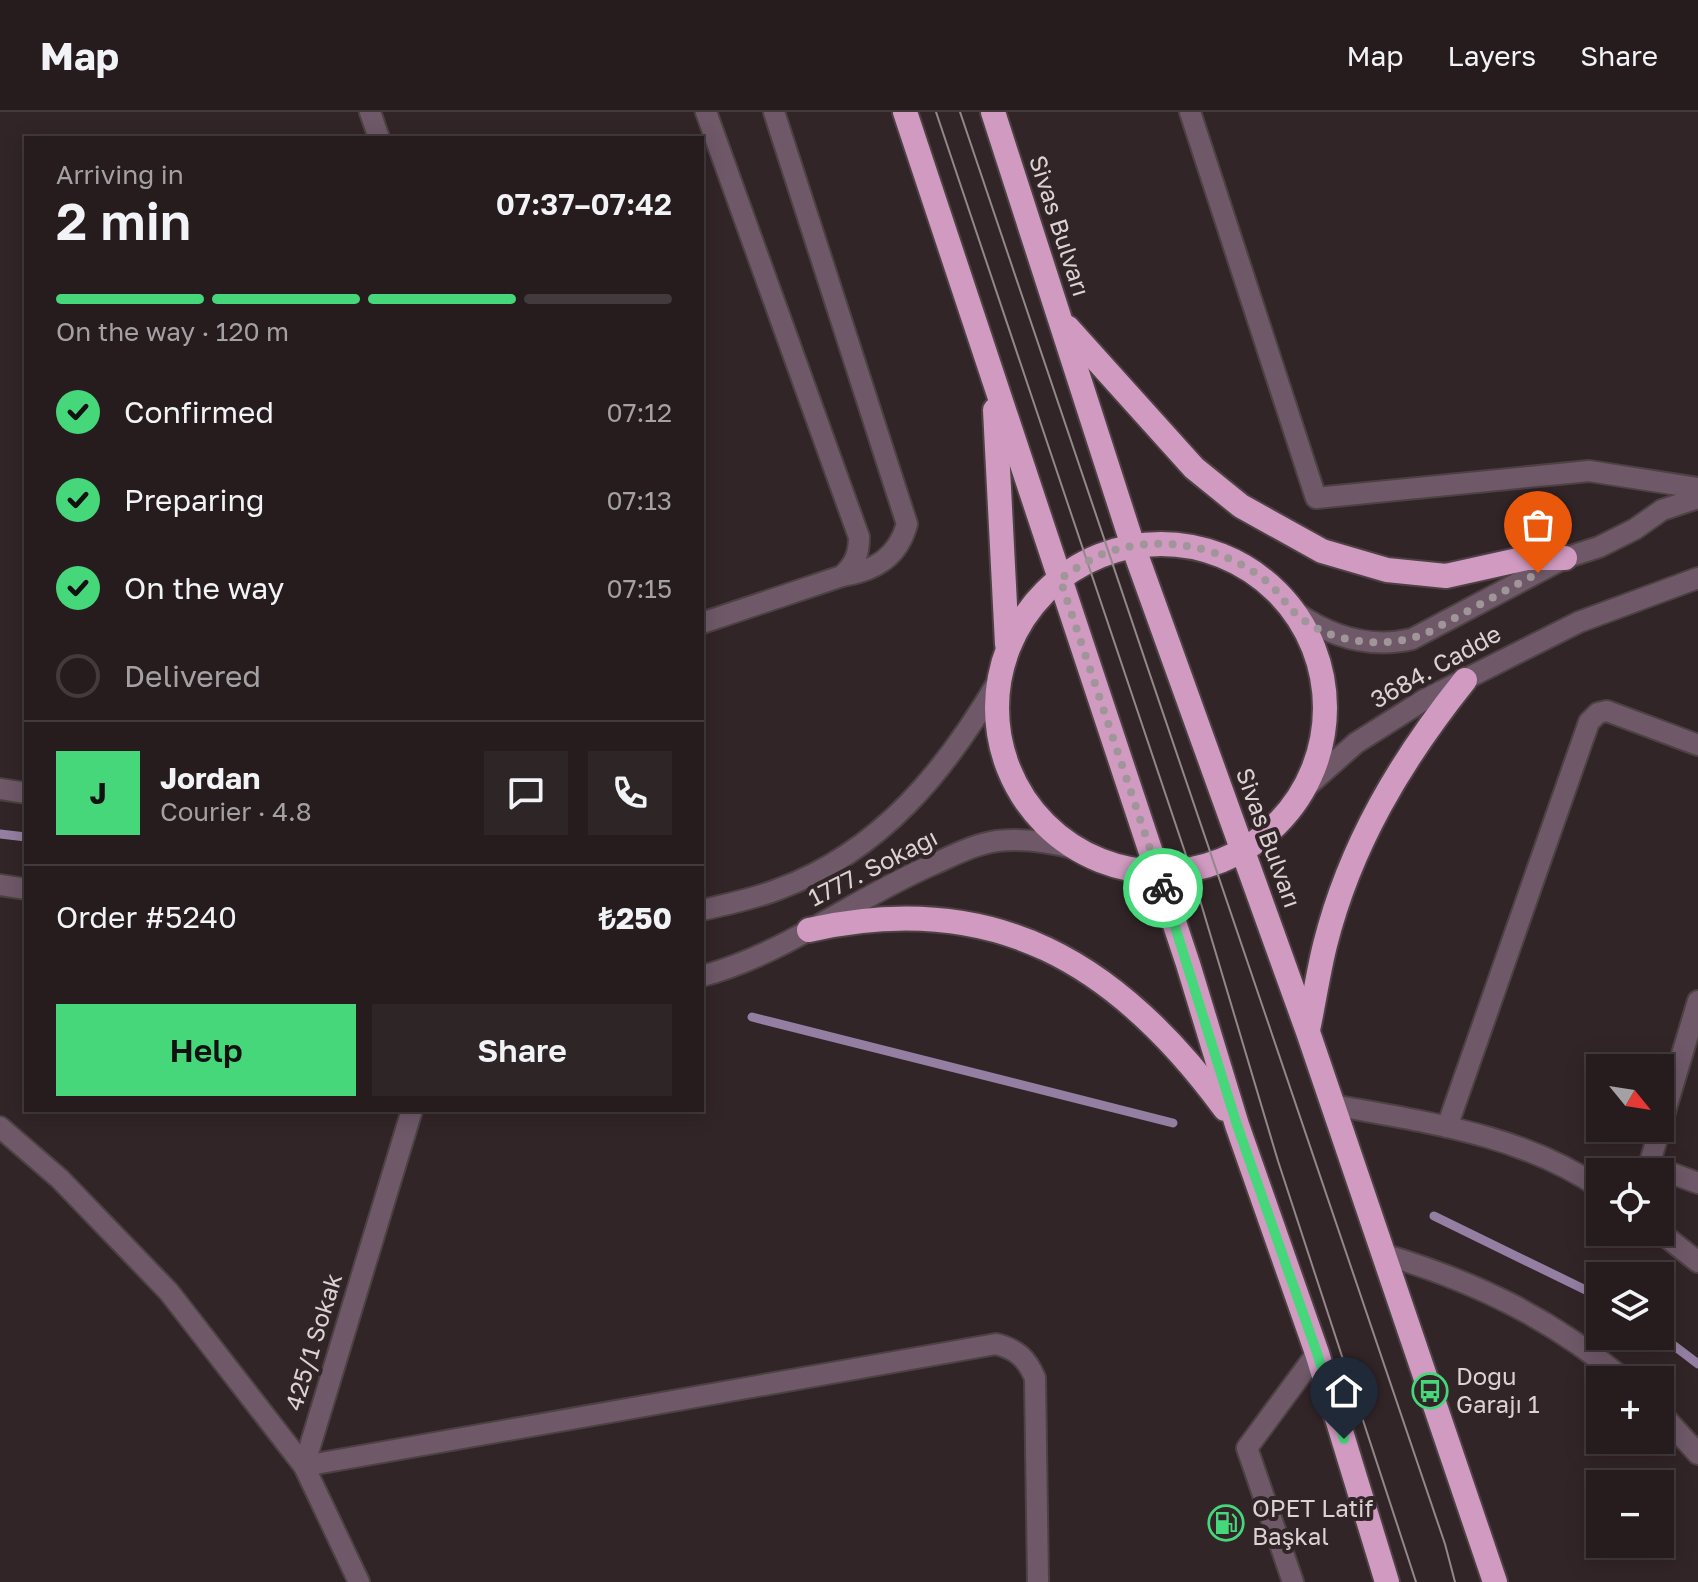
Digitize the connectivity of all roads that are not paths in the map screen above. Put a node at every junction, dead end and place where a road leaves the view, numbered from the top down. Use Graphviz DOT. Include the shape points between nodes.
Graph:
graph roads {
  1 [pos="370,112"];
  2 [pos="706,112"];
  3 [pos="774,112"];
  4 [pos="905,112"];
  5 [pos="993,112"];
  6 [pos="1190,112"];
  7 [pos="378,136"];
  8 [pos="1060,319"];
  9 [pos="993,375"];
  10 [pos="1698,488"];
  11 [pos="1698,498"];
  12 [pos="1133,546"];
  13 [pos="1565,558"];
  14 [pos="842,576"];
  15 [pos="1698,578"];
  16 [pos="1060,579"];
  17 [pos="1294,611"];
  18 [pos="704,622"];
  19 [pos="1008,649"];
  20 [pos="1000,678"];
  21 [pos="1465,680"];
  22 [pos="1698,745"];
  23 [pos="0,789"];
  24 [pos="1303,790"];
  25 [pos="24,793"];
  26 [pos="1076,849"];
  27 [pos="1243,851"];
  28 [pos="1158,873"];
  29 [pos="0,885"];
  30 [pos="24,889"];
  31 [pos="704,909"];
  32 [pos="809,930"];
  33 [pos="704,975"];
  34 [pos="1698,1001"];
  35 [pos="1308,1032"];
  36 [pos="1333,1105"];
  37 [pos="411,1112"];
  38 [pos="1237,1125"];
  39 [pos="0,1127"];
  40 [pos="1447,1127"];
  41 [pos="1651,1158"];
  42 [pos="1674,1176"];
  43 [pos="1586,1180"];
  44 [pos="1698,1183"];
  45 [pos="1674,1243"];
  46 [pos="1383,1254"];
  47 [pos="1698,1262"];
  48 [pos="1317,1353"];
  49 [pos="1607,1366"];
  50 [pos="1674,1427"];
  51 [pos="1698,1454"];
  52 [pos="304,1466"];
  53 [pos="359,1582"];
  54 [pos="1038,1582"];
  55 [pos="1293,1582"];
  56 [pos="1387,1582"];
  57 [pos="1495,1582"];
  1 -- 7 [label="street"];
  2 -- 14 [label="street" via="859,537 856,559"];
  3 -- 14 [label="street" via="907,524 890,557"];
  4 -- 9 [label="highway"];
  5 -- 8 [label="highway, Sivas Bulvarı"];
  6 -- 10 [label="street" via="1316,498 1589,471"];
  8 -- 12 [label="highway, Sivas Bulvarı"];
  8 -- 13 [label="highway" via="1194,468 1241,506 1322,551 1387,570 1446,576 1527,558"];
  9 -- 16 [label="highway"];
  9 -- 19 [label="highway"];
  11 -- 13 [label="street, 3684. Cadde"];
  12 -- 16 [label="highway" via="1107,552"];
  12 -- 17 [label="highway" via="1162,543 1218,553 1267,582"];
  12 -- 27 [label="highway, Sivas Bulvarı"];
  13 -- 17 [label="street, 3684. Cadde" via="1427,633 1396,643 1351,639"];
  14 -- 18 [label="street"];
  15 -- 21 [label="street, 3684. Cadde" via="1579,622"];
  16 -- 19 [label="highway" via="1020,623"];
  16 -- 28 [label="highway"];
  17 -- 24 [label="highway" via="1316,652 1325,708 1316,764"];
  19 -- 20 [label="highway"];
  20 -- 26 [label="highway" via="996,706 1005,763 1033,812"];
  20 -- 31 [label="street, 1777. Sokağı" via="938,772 868,839 834,863 778,890"];
  21 -- 24 [label="street, 3684. Cadde" via="1384,723"];
  21 -- 35 [label="highway" via="1400,768 1355,857 1325,946"];
  22 -- 40 [label="street" via="1607,711 1592,716"];
  23 -- 25 [label="street"];
  24 -- 27 [label="highway" via="1287,814"];
  26 -- 28 [label="highway" via="1129,870"];
  26 -- 32 [label="street, 1777. Sokağı" via="1035,840 976,846 915,872"];
  27 -- 28 [label="highway" via="1191,870"];
  27 -- 35 [label="highway, Sivas Bulvarı"];
  28 -- 38 [label="highway"];
  29 -- 30 [label="street"];
  32 -- 33 [label="street, 1777. Sokağı" via="755,958"];
  32 -- 38 [label="highway" via="914,917 980,926 1040,946 1089,972 1144,1015"];
  34 -- 41 [label="street"];
  35 -- 36 [label="highway, Sivas Bulvarı"];
  36 -- 40 [label="street"];
  36 -- 46 [label="highway, Sivas Bulvarı"];
  37 -- 52 [label="street, 425/1 Sokak"];
  38 -- 48 [label="highway"];
  39 -- 52 [label="street" via="60,1179 169,1292"];
  40 -- 43 [label="street" via="1518,1147"];
  42 -- 44 [label="street"];
  45 -- 47 [label="street"];
  46 -- 49 [label="street" via="1435,1270 1523,1309"];
  46 -- 57 [label="highway, Sivas Bulvarı"];
  48 -- 55 [label="street" via="1247,1448"];
  48 -- 56 [label="highway"];
  50 -- 51 [label="street"];
  52 -- 53 [label="street"];
  52 -- 54 [label="street" via="996,1344 1020,1354 1035,1378"];
}
